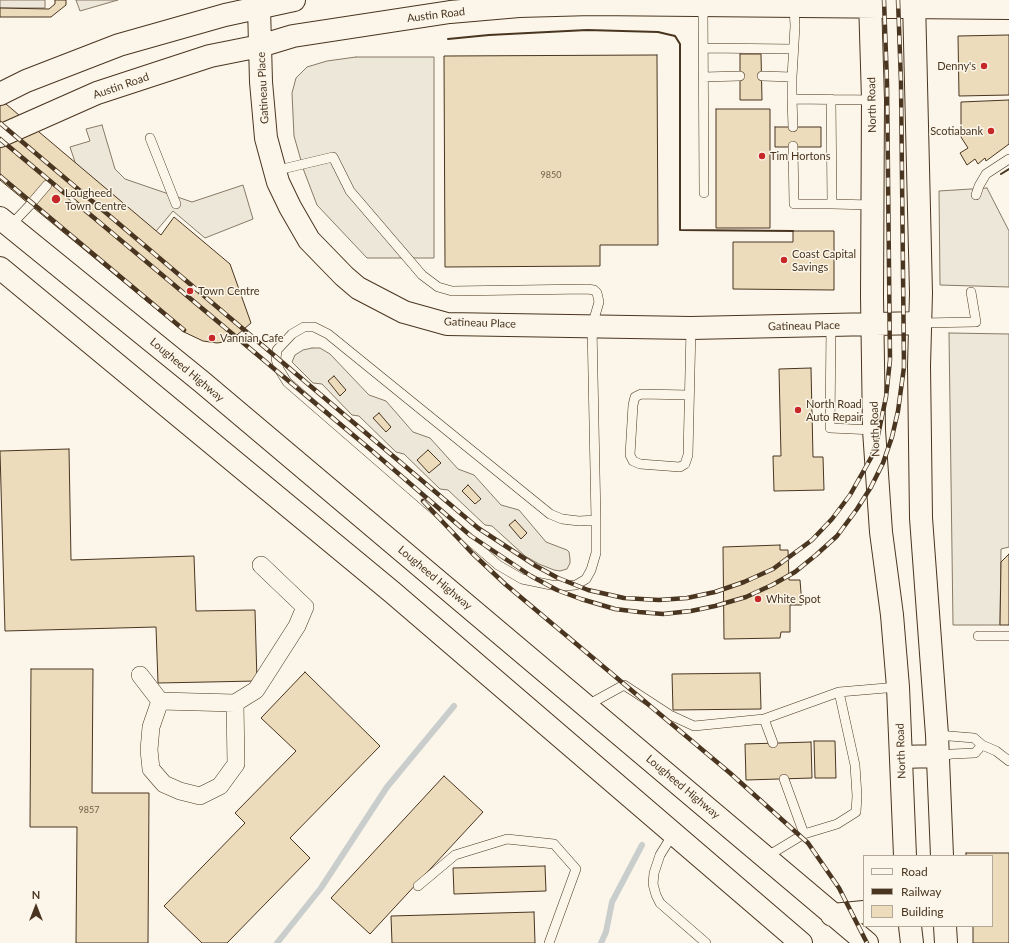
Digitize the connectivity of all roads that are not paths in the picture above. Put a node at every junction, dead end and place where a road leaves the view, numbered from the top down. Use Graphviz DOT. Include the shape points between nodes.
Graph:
graph roads {
  1 [pos="294,0"];
  2 [pos="454,0"];
  3 [pos="870,4"];
  4 [pos="914,4"];
  5 [pos="703,6"];
  6 [pos="794,6"];
  7 [pos="259,7"];
  8 [pos="1009,8"];
  9 [pos="331,31"];
  10 [pos="260,46"];
  11 [pos="703,48"];
  12 [pos="794,49"];
  13 [pos="740,76"];
  14 [pos="762,76"];
  15 [pos="703,77"];
  16 [pos="792,77"];
  17 [pos="0,94"];
  18 [pos="792,99"];
  19 [pos="831,99"];
  20 [pos="873,100"];
  21 [pos="793,127"];
  22 [pos="0,136"];
  23 [pos="150,138"];
  24 [pos="793,146"];
  25 [pos="1009,159"];
  26 [pos="274,171"];
  27 [pos="47,185"];
  28 [pos="704,193"];
  29 [pos="976,195"];
  30 [pos="176,204"];
  31 [pos="832,204"];
  32 [pos="872,205"];
  33 [pos="5,222"];
  34 [pos="0,268"];
  35 [pos="971,292"];
  36 [pos="921,324"];
  37 [pos="872,325"];
  38 [pos="592,326"];
  39 [pos="831,326"];
  40 [pos="691,328"];
  41 [pos="689,395"];
  42 [pos="874,430"];
  43 [pos="596,520"];
  44 [pos="261,565"];
  45 [pos="978,636"];
  46 [pos="1009,636"];
  47 [pos="140,675"];
  48 [pos="898,687"];
  49 [pos="839,692"];
  50 [pos="160,700"];
  51 [pos="235,703"];
  52 [pos="586,706"];
  53 [pos="764,719"];
  54 [pos="936,735"];
  55 [pos="773,743"];
  56 [pos="982,745"];
  57 [pos="901,756"];
  58 [pos="937,756"];
  59 [pos="1009,761"];
  60 [pos="784,779"];
  61 [pos="673,834"];
  62 [pos="804,834"];
  63 [pos="905,855"];
  64 [pos="942,855"];
  65 [pos="766,857"];
  66 [pos="418,886"];
  67 [pos="863,912"];
  68 [pos="832,915"];
  69 [pos="910,927"];
  70 [pos="946,927"];
  71 [pos="549,943"];
  72 [pos="706,943"];
  73 [pos="801,943"];
  74 [pos="866,943"];
  75 [pos="912,943"];
  76 [pos="946,943"];
  1 -- 7 [label="main road"];
  2 -- 9 [label="main road" via="438,7 351,18"];
  3 -- 4 [label="main road, Austin Road"];
  3 -- 6 [label="main road, Austin Road"];
  3 -- 20 [label="main road, North Road"];
  4 -- 8 [label="main road, Austin Road"];
  4 -- 36 [label="main road"];
  5 -- 6 [label="main road, Austin Road"];
  5 -- 9 [label="main road, Austin Road" via="519,6 450,12"];
  5 -- 11 [label="lane"];
  6 -- 12 [label="lane"];
  7 -- 10 [label="main road, Gatineau Place"];
  7 -- 17 [label="main road" via="120,45 26,81"];
  9 -- 10 [label="main road, Austin Road" via="294,36"];
  10 -- 22 [label="main road, Austin Road" via="210,56 96,93"];
  10 -- 26 [label="main road, Gatineau Place" via="266,138"];
  11 -- 12 [label="lane"];
  11 -- 15 [label="lane"];
  12 -- 16 [label="lane"];
  13 -- 15 [label="lane"];
  14 -- 16 [label="lane"];
  15 -- 28 [label="lane"];
  16 -- 18 [label="lane"];
  18 -- 19 [label="lane"];
  18 -- 21 [label="lane"];
  19 -- 20 [label="lane"];
  19 -- 31 [label="lane"];
  20 -- 32 [label="main road, North Road"];
  23 -- 30 [label="lane"];
  24 -- 31 [label="lane" via="794,204"];
  25 -- 29 [label="lane" via="986,174"];
  26 -- 38 [label="main road, Gatineau Place" via="290,207 310,240 358,288 404,312 447,324"];
  26 -- 38 [label="lane" via="333,157 350,191 429,282 452,291 594,290 599,302"];
  27 -- 33 [label="lane" via="29,206"];
  31 -- 32 [label="lane"];
  32 -- 37 [label="main road, North Road"];
  33 -- 52 [label="main road, Lougheed Highway" via="202,382"];
  34 -- 61 [label="main road" via="392,592"];
  35 -- 36 [label="lane" via="976,322"];
  36 -- 37 [label="main road, Gatineau Place"];
  36 -- 54 [label="main road" via="921,518"];
  37 -- 39 [label="main road, Gatineau Place"];
  37 -- 42 [label="main road, North Road"];
  38 -- 40 [label="main road, Gatineau Place"];
  38 -- 43 [label="lane"];
  39 -- 40 [label="main road, Gatineau Place"];
  39 -- 42 [label="lane" via="830,428"];
  40 -- 41 [label="lane"];
  41 -- 41 [label="lane" via="688,455 685,464 680,467 640,464 633,461 630,455 635,397 641,394"];
  42 -- 48 [label="main road, North Road" via="881,532"];
  43 -- 43 [label="lane" via="595,558 586,579 576,585 564,586 522,579 498,565 287,382 276,359 278,350 292,334 304,327 314,327 328,334 550,514 562,519"];
  44 -- 51 [label="street" via="305,607 297,626 256,690"];
  45 -- 46 [label="lane"];
  47 -- 50 [label="street"];
  48 -- 49 [label="lane"];
  48 -- 57 [label="main road, North Road"];
  49 -- 53 [label="lane"];
  49 -- 62 [label="lane" via="855,765 856,812 837,824"];
  50 -- 51 [label="street"];
  50 -- 51 [label="street" via="151,727 151,769 164,784 200,796 220,786 236,764"];
  52 -- 53 [label="lane" via="624,685 670,715 694,726"];
  52 -- 65 [label="main road, Lougheed Highway"];
  53 -- 55 [label="lane"];
  54 -- 56 [label="lane" via="974,738"];
  54 -- 58 [label="main road"];
  56 -- 58 [label="lane" via="975,753"];
  56 -- 59 [label="lane"];
  57 -- 58 [label="main road"];
  57 -- 63 [label="main road, North Road"];
  58 -- 64 [label="main road"];
  60 -- 62 [label="lane"];
  61 -- 72 [label="lane" via="660,855 654,873 656,896 660,903"];
  61 -- 73 [label="main road"];
  62 -- 65 [label="lane"];
  65 -- 68 [label="main road, Lougheed Highway"];
  66 -- 71 [label="lane" via="455,855 500,841 507,839 554,844 576,869"];
  67 -- 68 [label="main road"];
  68 -- 74 [label="main road, Lougheed Highway"];
  69 -- 75 [label="main road"];
  70 -- 76 [label="main road"];
}
